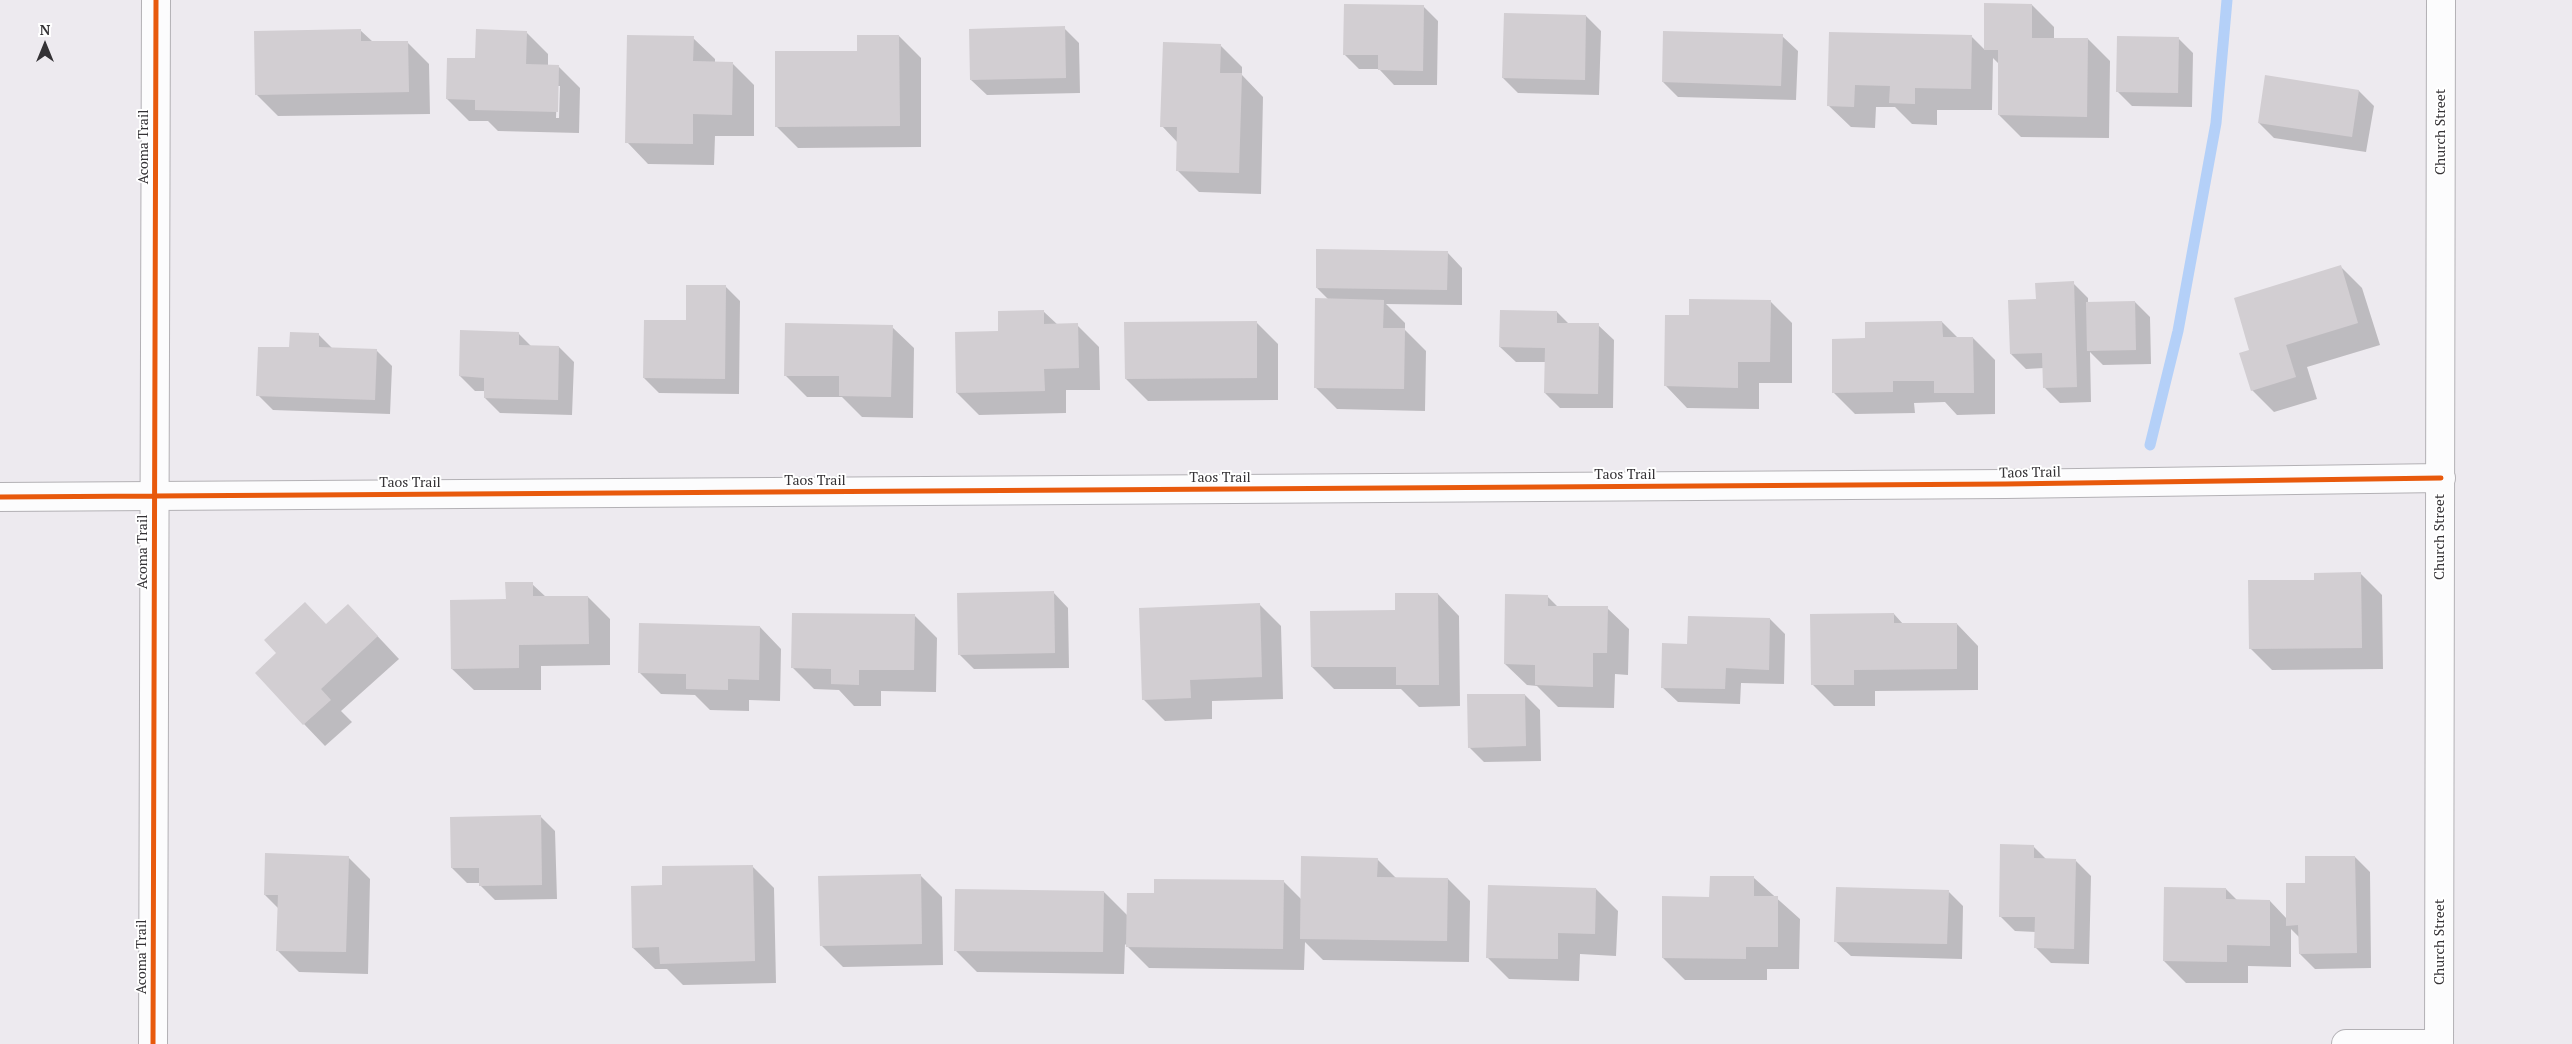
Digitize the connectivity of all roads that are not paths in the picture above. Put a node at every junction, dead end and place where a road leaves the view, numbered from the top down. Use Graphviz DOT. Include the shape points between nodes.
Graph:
graph roads {
  1 [pos="156,0"];
  2 [pos="2440,0"];
  3 [pos="2440,478"];
  4 [pos="0,497"];
  5 [pos="155,497"];
  6 [pos="153,1044"];
  7 [pos="2346,1044"];
  8 [pos="2440,1044"];
  1 -- 5 [label="street, Acoma Trail"];
  2 -- 3 [label="street, Church Street"];
  3 -- 5 [label="street, Taos Trail"];
  3 -- 8 [label="street, Church Street"];
  4 -- 5 [label="street, Taos Trail"];
  5 -- 6 [label="street, Acoma Trail"];
  7 -- 8 [label="street"];
}
